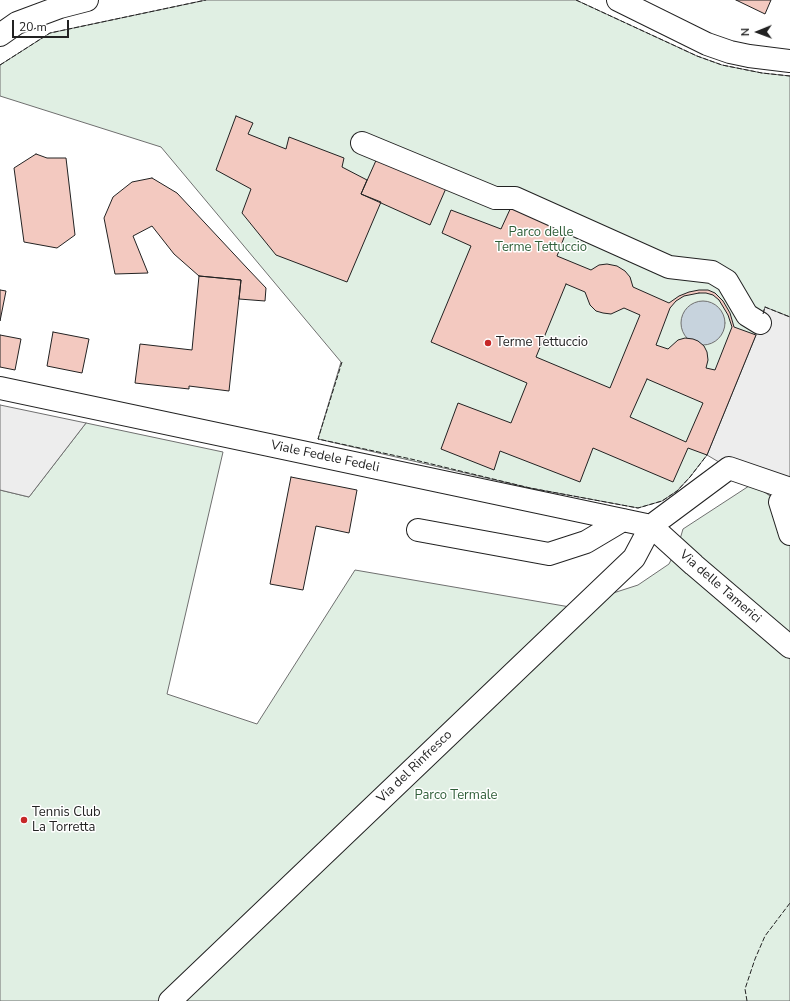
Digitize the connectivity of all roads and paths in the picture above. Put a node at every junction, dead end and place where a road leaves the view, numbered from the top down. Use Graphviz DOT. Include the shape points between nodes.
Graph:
graph roads {
  1 [pos="87,0"];
  2 [pos="618,0"];
  3 [pos="0,34"];
  4 [pos="790,61"];
  5 [pos="362,143"];
  6 [pos="760,323"];
  7 [pos="0,388"];
  8 [pos="785,496"];
  9 [pos="623,520"];
  10 [pos="651,526"];
  11 [pos="418,530"];
  12 [pos="790,534"];
  13 [pos="790,647"];
  14 [pos="170,1001"];
  1 -- 3 [label="street" via="17,23"];
  2 -- 4 [label="street" via="707,44 736,53"];
  5 -- 6 [label="street" via="495,198 515,198 669,267 712,272 727,281 747,315"];
  7 -- 9 [label="street, Viale Fedele Fedeli"];
  8 -- 10 [label="street" via="729,468"];
  8 -- 12 [label="street"];
  9 -- 10 [label="street, Viale Fedele Fedeli"];
  9 -- 11 [label="street" via="586,542 549,554"];
  10 -- 13 [label="street, Via delle Tamerici"];
  10 -- 14 [label="street, Via del Rinfresco" via="634,558"];
}
